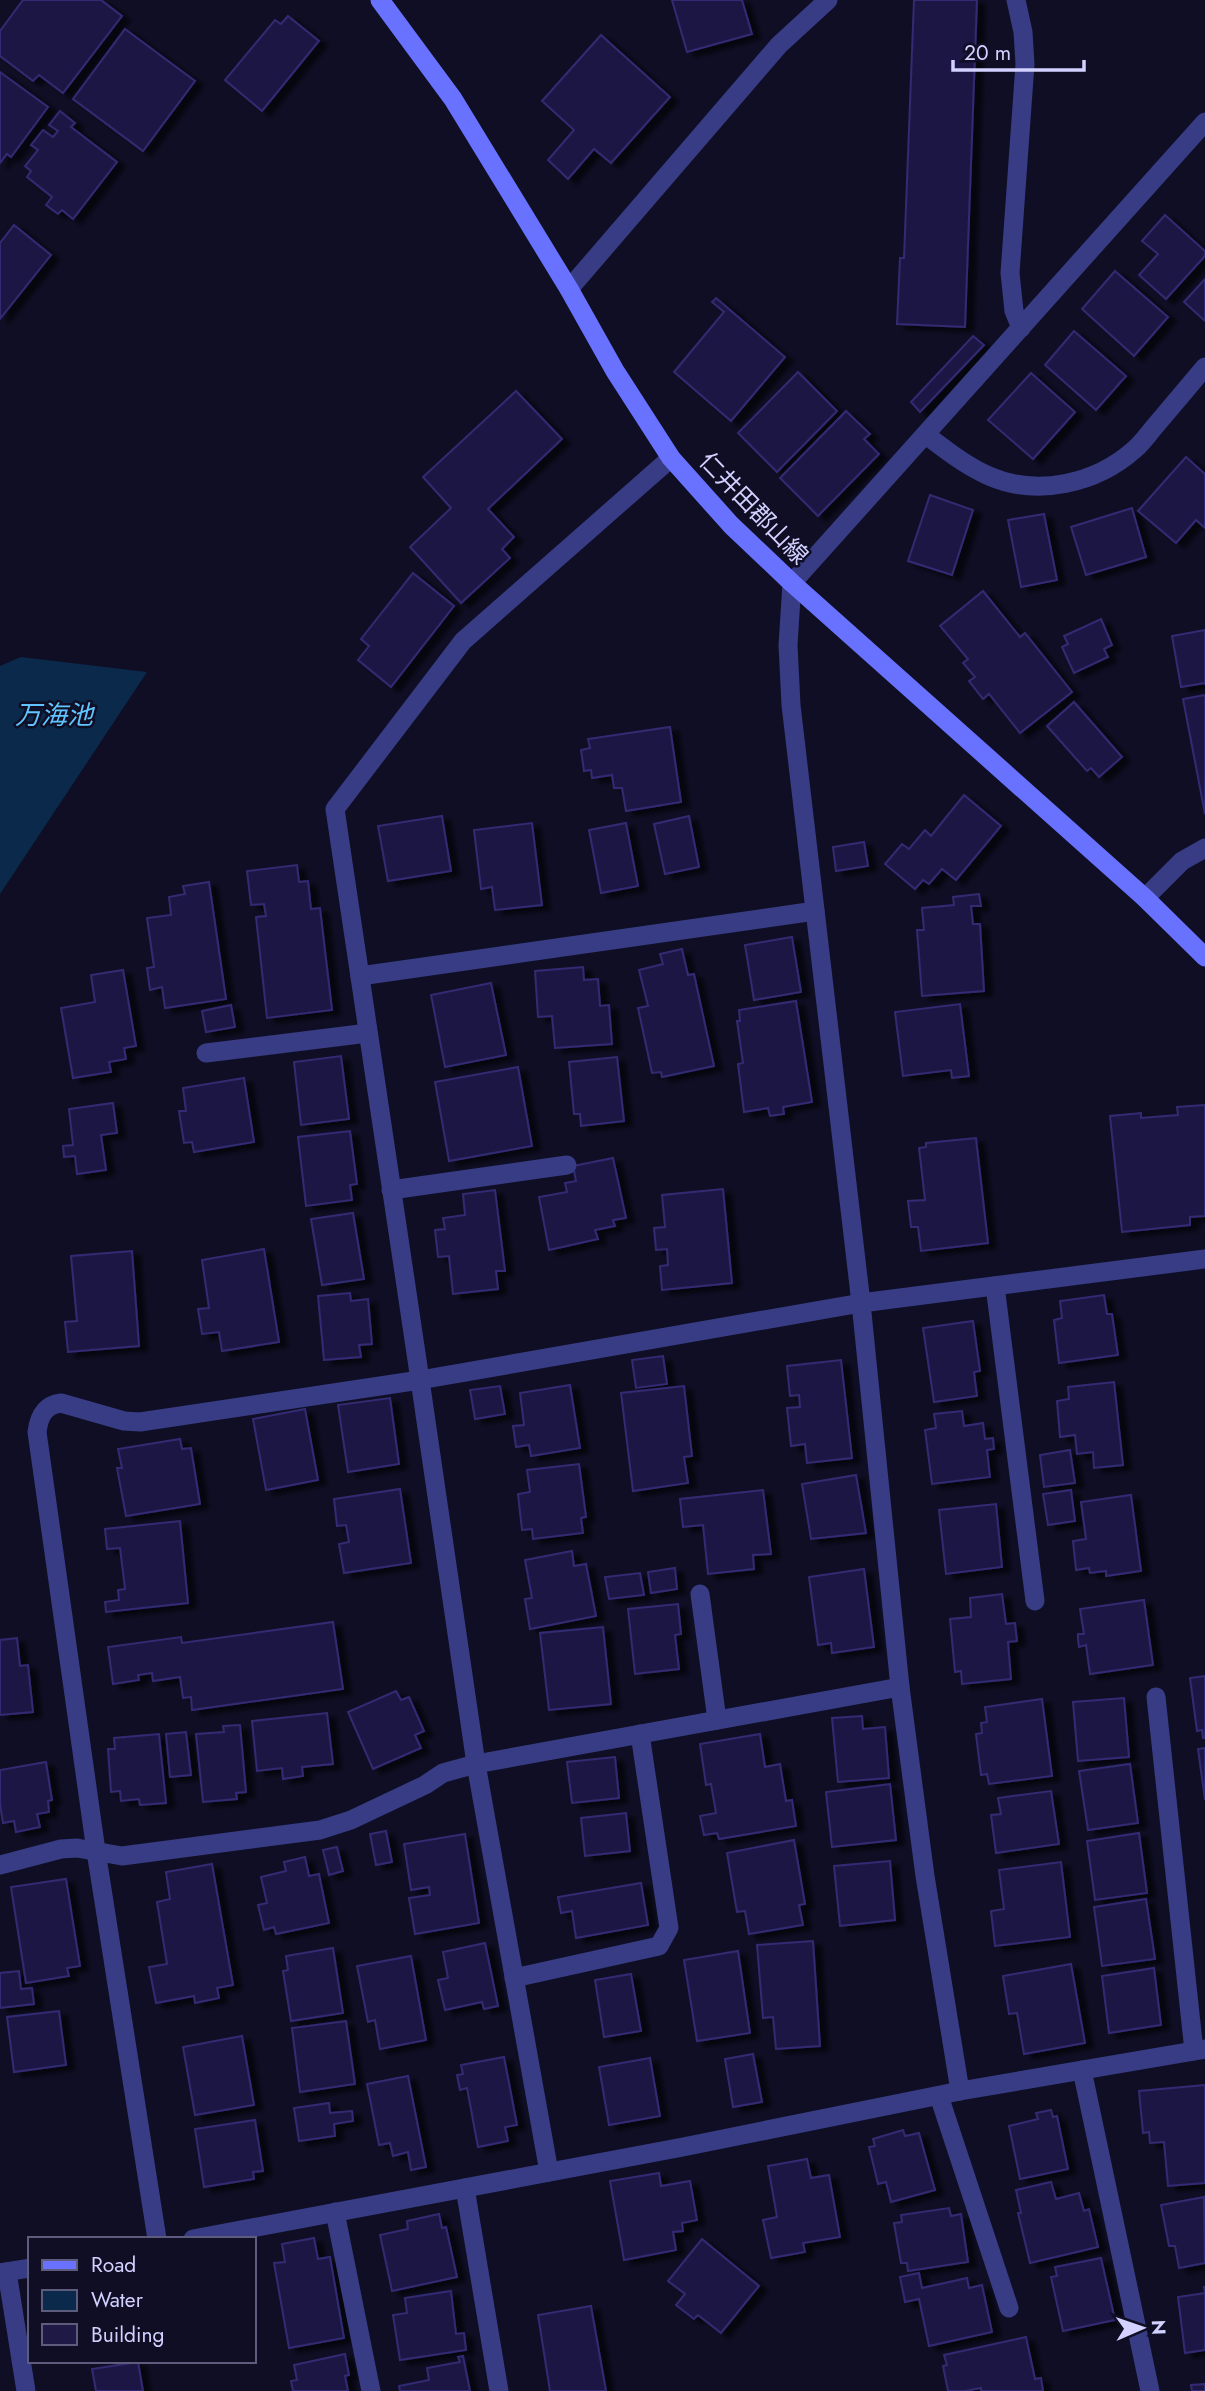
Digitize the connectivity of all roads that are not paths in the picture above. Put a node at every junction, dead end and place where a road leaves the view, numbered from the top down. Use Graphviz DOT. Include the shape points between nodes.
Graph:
graph roads {
  1 [pos="380,0"];
  2 [pos="828,0"];
  3 [pos="1016,0"];
  4 [pos="1205,122"];
  5 [pos="569,289"];
  6 [pos="1021,328"];
  7 [pos="1205,367"];
  8 [pos="926,435"];
  9 [pos="671,458"];
  10 [pos="792,583"];
  11 [pos="1205,848"];
  12 [pos="1144,898"];
  13 [pos="815,911"];
  14 [pos="1205,957"];
  15 [pos="360,976"];
  16 [pos="368,1033"];
  17 [pos="206,1053"];
  18 [pos="567,1165"];
  19 [pos="391,1190"];
  20 [pos="1205,1259"];
  21 [pos="995,1286"];
  22 [pos="862,1303"];
  23 [pos="419,1380"];
  24 [pos="700,1594"];
  25 [pos="1035,1601"];
  26 [pos="900,1687"];
  27 [pos="1156,1697"];
  28 [pos="717,1720"];
  29 [pos="640,1734"];
  30 [pos="476,1764"];
  31 [pos="96,1851"];
  32 [pos="0,1865"];
  33 [pos="514,1978"];
  34 [pos="1200,2050"];
  35 [pos="1082,2070"];
  36 [pos="960,2091"];
  37 [pos="939,2096"];
  38 [pos="549,2172"];
  39 [pos="465,2188"];
  40 [pos="335,2212"];
  41 [pos="157,2237"];
  42 [pos="204,2237"];
  43 [pos="28,2268"];
  44 [pos="3,2273"];
  45 [pos="1009,2308"];
  46 [pos="26,2391"];
  47 [pos="371,2391"];
  48 [pos="499,2391"];
  49 [pos="1150,2391"];
  1 -- 5 [label="main road, 仁井田郡山線" via="453,99"];
  2 -- 5 [label="street" via="779,45"];
  3 -- 6 [label="street" via="1025,64 1010,273"];
  4 -- 6 [label="street"];
  5 -- 9 [label="main road, 仁井田郡山線"];
  6 -- 8 [label="street"];
  7 -- 8 [label="street" via="1135,449 1106,470 1066,484 1019,486 990,477"];
  8 -- 10 [label="street"];
  9 -- 10 [label="main road, 仁井田郡山線"];
  9 -- 15 [label="street" via="463,640 335,809"];
  10 -- 12 [label="main road, 仁井田郡山線"];
  10 -- 13 [label="street" via="789,672"];
  11 -- 12 [label="street" via="1182,861"];
  12 -- 14 [label="main road, 仁井田郡山線"];
  13 -- 15 [label="street"];
  13 -- 22 [label="street"];
  15 -- 16 [label="street"];
  16 -- 17 [label="street"];
  16 -- 19 [label="street"];
  18 -- 19 [label="street"];
  19 -- 23 [label="street"];
  20 -- 21 [label="street"];
  21 -- 22 [label="street"];
  21 -- 25 [label="street"];
  22 -- 23 [label="street"];
  22 -- 26 [label="street"];
  23 -- 30 [label="street"];
  23 -- 31 [label="street" via="140,1422 61,1403 44,1410 37,1432"];
  24 -- 28 [label="street"];
  26 -- 28 [label="street"];
  26 -- 36 [label="street"];
  27 -- 34 [label="street"];
  28 -- 29 [label="street"];
  29 -- 30 [label="street"];
  29 -- 33 [label="street" via="669,1928 659,1946"];
  30 -- 31 [label="street" via="443,1773 351,1820 320,1830 122,1856"];
  30 -- 33 [label="street"];
  31 -- 32 [label="street" via="61,1849"];
  31 -- 41 [label="street"];
  33 -- 38 [label="street"];
  34 -- 35 [label="street"];
  35 -- 36 [label="street"];
  35 -- 49 [label="street"];
  36 -- 37 [label="street"];
  37 -- 38 [label="street"];
  37 -- 45 [label="street"];
  38 -- 39 [label="street"];
  39 -- 40 [label="street"];
  39 -- 48 [label="street"];
  40 -- 42 [label="street"];
  40 -- 47 [label="street"];
  43 -- 44 [label="street"];
  44 -- 46 [label="street"];
}
